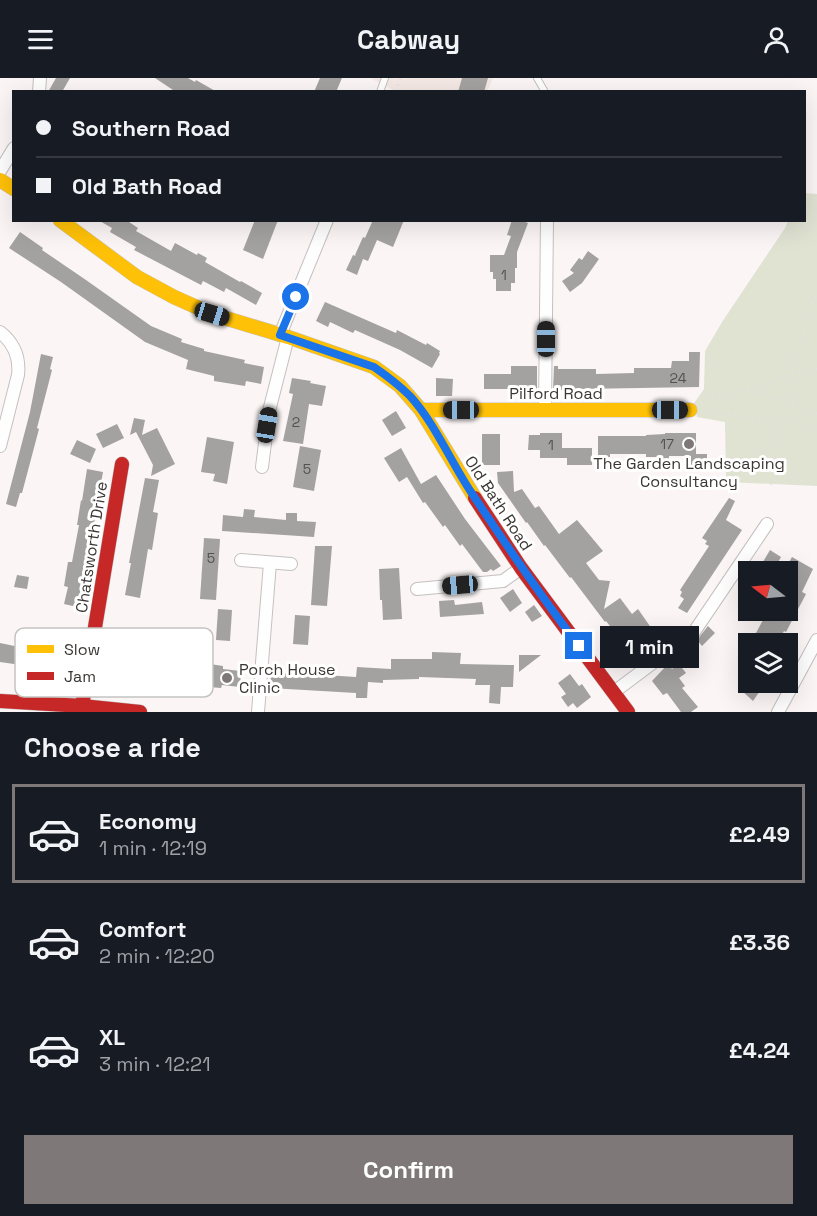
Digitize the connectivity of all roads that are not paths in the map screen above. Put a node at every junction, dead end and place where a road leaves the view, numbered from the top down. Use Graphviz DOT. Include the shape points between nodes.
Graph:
graph roads {
  1 [pos="12,151"];
  2 [pos="0,171"];
  3 [pos="63,222"];
  4 [pos="326,222"];
  5 [pos="547,222"];
  6 [pos="0,332"];
  7 [pos="284,336"];
  8 [pos="421,410"];
  9 [pos="545,410"];
  10 [pos="695,410"];
  11 [pos="0,446"];
  12 [pos="122,464"];
  13 [pos="262,467"];
  14 [pos="767,524"];
  15 [pos="241,560"];
  16 [pos="270,563"];
  17 [pos="291,564"];
  18 [pos="521,568"];
  19 [pos="417,589"];
  20 [pos="95,628"];
  21 [pos="817,640"];
  22 [pos="614,692"];
  23 [pos="83,697"];
  24 [pos="0,701"];
  25 [pos="82,706"];
  26 [pos="140,712"];
  27 [pos="258,712"];
  28 [pos="628,712"];
  29 [pos="778,712"];
  1 -- 2 [label="street"];
  3 -- 7 [label="street, Old Bath Road" via="155,288 212,314"];
  4 -- 7 [label="street"];
  5 -- 9 [label="street"];
  6 -- 11 [label="street" via="13,346 19,368"];
  7 -- 8 [label="street, Old Bath Road" via="374,367 400,386"];
  7 -- 13 [label="street"];
  8 -- 9 [label="street, Pilford Road"];
  8 -- 18 [label="street, Old Bath Road"];
  9 -- 10 [label="street, Pilford Road"];
  12 -- 20 [label="street, Chatsworth Drive"];
  14 -- 22 [label="street" via="694,632"];
  15 -- 16 [label="street"];
  16 -- 17 [label="street"];
  16 -- 27 [label="street"];
  18 -- 19 [label="street" via="503,581"];
  18 -- 22 [label="street, Old Bath Road"];
  21 -- 29 [label="street"];
  22 -- 28 [label="street, Old Bath Road"];
  23 -- 25 [label="street, Chatsworth Drive"];
  24 -- 25 [label="street"];
  25 -- 26 [label="street"];
}
